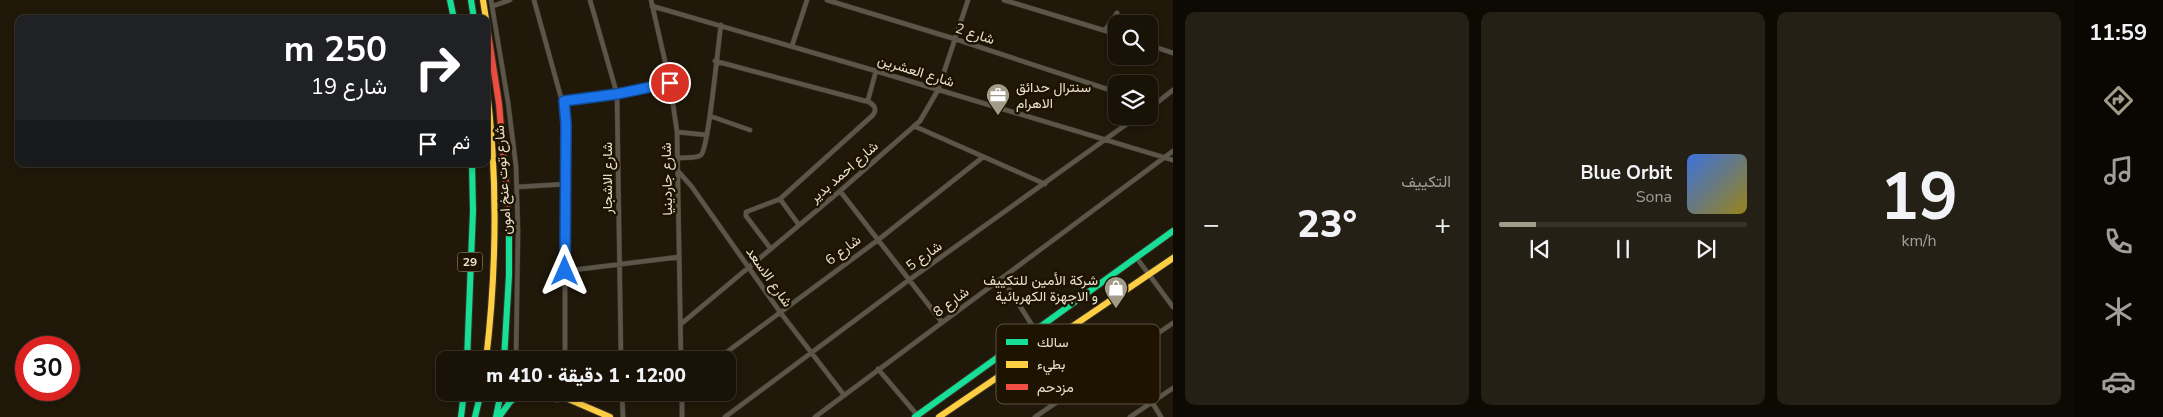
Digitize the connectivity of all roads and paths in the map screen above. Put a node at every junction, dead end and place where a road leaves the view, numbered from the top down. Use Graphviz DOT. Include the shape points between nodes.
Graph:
graph roads {
  1 [pos="450,0"];
  2 [pos="471,0"];
  3 [pos="483,0"];
  4 [pos="510,0"];
  5 [pos="534,0"];
  6 [pos="590,0"];
  7 [pos="650,0"];
  8 [pos="807,0"];
  9 [pos="827,0"];
  10 [pos="968,0"];
  11 [pos="1004,0"];
  12 [pos="492,3"];
  13 [pos="652,6"];
  14 [pos="1117,13"];
  15 [pos="453,15"];
  16 [pos="473,15"];
  17 [pos="485,15"];
  18 [pos="720,25"];
  19 [pos="1105,30"];
  20 [pos="1108,31"];
  21 [pos="955,39"];
  22 [pos="490,44"];
  23 [pos="792,46"];
  24 [pos="1158,48"];
  25 [pos="1173,53"];
  26 [pos="715,60"];
  27 [pos="876,70"];
  28 [pos="670,83"];
  29 [pos="1108,89"];
  30 [pos="938,90"];
  31 [pos="1173,90"];
  32 [pos="617,94"];
  33 [pos="564,101"];
  34 [pos="867,101"];
  35 [pos="1158,102"];
  36 [pos="710,116"];
  37 [pos="1125,125"];
  38 [pos="914,126"];
  39 [pos="750,130"];
  40 [pos="677,132"];
  41 [pos="706,135"];
  42 [pos="1105,139"];
  43 [pos="490,146"];
  44 [pos="1173,151"];
  45 [pos="983,157"];
  46 [pos="678,158"];
  47 [pos="1164,158"];
  48 [pos="1173,160"];
  49 [pos="472,167"];
  50 [pos="678,171"];
  51 [pos="566,184"];
  52 [pos="1045,184"];
  53 [pos="517,187"];
  54 [pos="840,192"];
  55 [pos="780,199"];
  56 [pos="799,226"];
  57 [pos="1173,231"];
  58 [pos="878,240"];
  59 [pos="771,249"];
  60 [pos="679,257"];
  61 [pos="1136,257"];
  62 [pos="1173,258"];
  63 [pos="619,264"];
  64 [pos="749,268"];
  65 [pos="565,271"];
  66 [pos="1150,274"];
  67 [pos="1002,278"];
  68 [pos="909,280"];
  69 [pos="1173,307"];
  70 [pos="780,312"];
  71 [pos="942,322"];
  72 [pos="1173,323"];
  73 [pos="681,324"];
  74 [pos="1032,324"];
  75 [pos="1044,324"];
  76 [pos="1077,324"];
  77 [pos="1160,332"];
  78 [pos="467,351"];
  79 [pos="487,351"];
  80 [pos="505,351"];
  81 [pos="516,351"];
  82 [pos="565,351"];
  83 [pos="622,351"];
  84 [pos="682,351"];
  85 [pos="728,351"];
  86 [pos="811,353"];
  87 [pos="996,359"];
  88 [pos="878,369"];
  89 [pos="996,379"];
  90 [pos="1173,388"];
  91 [pos="844,395"];
  92 [pos="1160,397"];
  93 [pos="463,401"];
  94 [pos="479,401"];
  95 [pos="500,401"];
  96 [pos="511,401"];
  97 [pos="574,401"];
  98 [pos="622,401"];
  99 [pos="682,401"];
  100 [pos="1054,404"];
  101 [pos="1149,404"];
  102 [pos="1153,404"];
  103 [pos="917,416"];
  104 [pos="461,417"];
  105 [pos="475,417"];
  106 [pos="498,417"];
  107 [pos="610,417"];
  108 [pos="623,417"];
  109 [pos="682,417"];
  110 [pos="725,417"];
  111 [pos="815,417"];
  112 [pos="939,417"];
  113 [pos="1035,417"];
  114 [pos="1130,417"];
  115 [pos="1161,417"];
  1 -- 15 [label="main road"];
  2 -- 16 [label="main road"];
  3 -- 17 [label="main road"];
  4 -- 12 [label="street"];
  5 -- 33 [label="street"];
  6 -- 32 [label="street, شارع الاشجار"];
  7 -- 13 [label="street, شارع جاردينيا"];
  8 -- 23 [label="street"];
  9 -- 21 [label="street, شارع 2"];
  10 -- 21 [label="street, شارع احمد بدير"];
  11 -- 19 [label="street"];
  12 -- 53 [label="street, شارع توت عنخ امون" via="511,123"];
  13 -- 18 [label="street, شارع العشرين"];
  13 -- 28 [label="street, شارع جاردينيا"];
  14 -- 19 [label="street"];
  18 -- 23 [label="street, شارع العشرين"];
  18 -- 26 [label="street"];
  19 -- 20 [label="street"];
  21 -- 29 [label="street, شارع 2"];
  21 -- 30 [label="street, شارع احمد بدير"];
  22 -- 80 [label="main road" via="500,106 506,180 509,245"];
  23 -- 27 [label="street, شارع العشرين"];
  24 -- 25 [label="street"];
  26 -- 34 [label="street"];
  26 -- 36 [label="street"];
  27 -- 30 [label="street, شارع العشرين"];
  27 -- 34 [label="street"];
  28 -- 32 [label="street"];
  28 -- 40 [label="street, شارع جاردينيا"];
  30 -- 38 [label="street, شارع احمد بدير" via="925,116"];
  30 -- 42 [label="street, شارع العشرين"];
  31 -- 35 [label="street"];
  32 -- 33 [label="street"];
  32 -- 63 [label="street, شارع الاشجار"];
  33 -- 51 [label="street"];
  34 -- 55 [label="street" via="874,106 873,114"];
  36 -- 39 [label="street"];
  36 -- 41 [label="street"];
  37 -- 42 [label="street, شارع 5"];
  38 -- 45 [label="street"];
  38 -- 54 [label="street, شارع احمد بدير"];
  40 -- 41 [label="street"];
  40 -- 46 [label="street, شارع جاردينيا"];
  41 -- 46 [label="street" via="700,156"];
  42 -- 47 [label="street, شارع العشرين"];
  42 -- 52 [label="street, شارع 5"];
  43 -- 79 [label="main road, 29" via="495,248"];
  44 -- 47 [label="street, شارع 8"];
  45 -- 52 [label="street"];
  45 -- 58 [label="street, شارع 6"];
  46 -- 50 [label="street, شارع جاردينيا"];
  47 -- 48 [label="street, شارع العشرين"];
  47 -- 67 [label="street, شارع 8"];
  49 -- 78 [label="main road, 29"];
  50 -- 60 [label="street, شارع جاردينيا"];
  50 -- 64 [label="street, شارع الاسعد"];
  51 -- 53 [label="street"];
  51 -- 65 [label="street"];
  52 -- 68 [label="street, شارع 5"];
  53 -- 81 [label="street, شارع توت عنخ امون"];
  54 -- 56 [label="street, شارع احمد بدير"];
  54 -- 58 [label="street"];
  55 -- 56 [label="street"];
  55 -- 59 [label="street" via="745,214"];
  56 -- 59 [label="street, شارع احمد بدير"];
  57 -- 61 [label="main road"];
  58 -- 68 [label="street"];
  58 -- 70 [label="street, شارع 6"];
  59 -- 64 [label="street, شارع احمد بدير"];
  60 -- 63 [label="street"];
  60 -- 73 [label="street, شارع جاردينيا"];
  61 -- 66 [label="street"];
  61 -- 75 [label="main road"];
  62 -- 66 [label="main road"];
  63 -- 65 [label="street"];
  63 -- 83 [label="street, شارع الاشجار"];
  64 -- 70 [label="street, شارع الاسعد"];
  64 -- 73 [label="street, شارع احمد بدير"];
  65 -- 82 [label="street"];
  66 -- 69 [label="street"];
  66 -- 76 [label="main road"];
  67 -- 71 [label="street, شارع 8"];
  67 -- 74 [label="street"];
  68 -- 71 [label="street"];
  68 -- 86 [label="street, شارع 5"];
  70 -- 85 [label="street, شارع 6"];
  70 -- 86 [label="street, شارع الاسعد"];
  71 -- 88 [label="street, شارع 8"];
  72 -- 77 [label="street"];
  73 -- 84 [label="street, شارع جاردينيا"];
  86 -- 91 [label="street, شارع الاسعد"];
  86 -- 110 [label="street, شارع 5"];
  87 -- 103 [label="main road"];
  88 -- 91 [label="street, شارع 8"];
  88 -- 103 [label="street"];
  89 -- 112 [label="main road"];
  90 -- 92 [label="street"];
  91 -- 111 [label="street, شارع 8"];
  93 -- 104 [label="main road"];
  94 -- 105 [label="main road"];
  95 -- 106 [label="main road"];
  96 -- 106 [label="main road"];
  97 -- 107 [label="main road"];
  98 -- 108 [label="street"];
  99 -- 109 [label="street"];
  100 -- 113 [label="street"];
  101 -- 114 [label="street"];
  102 -- 115 [label="street"];
}
